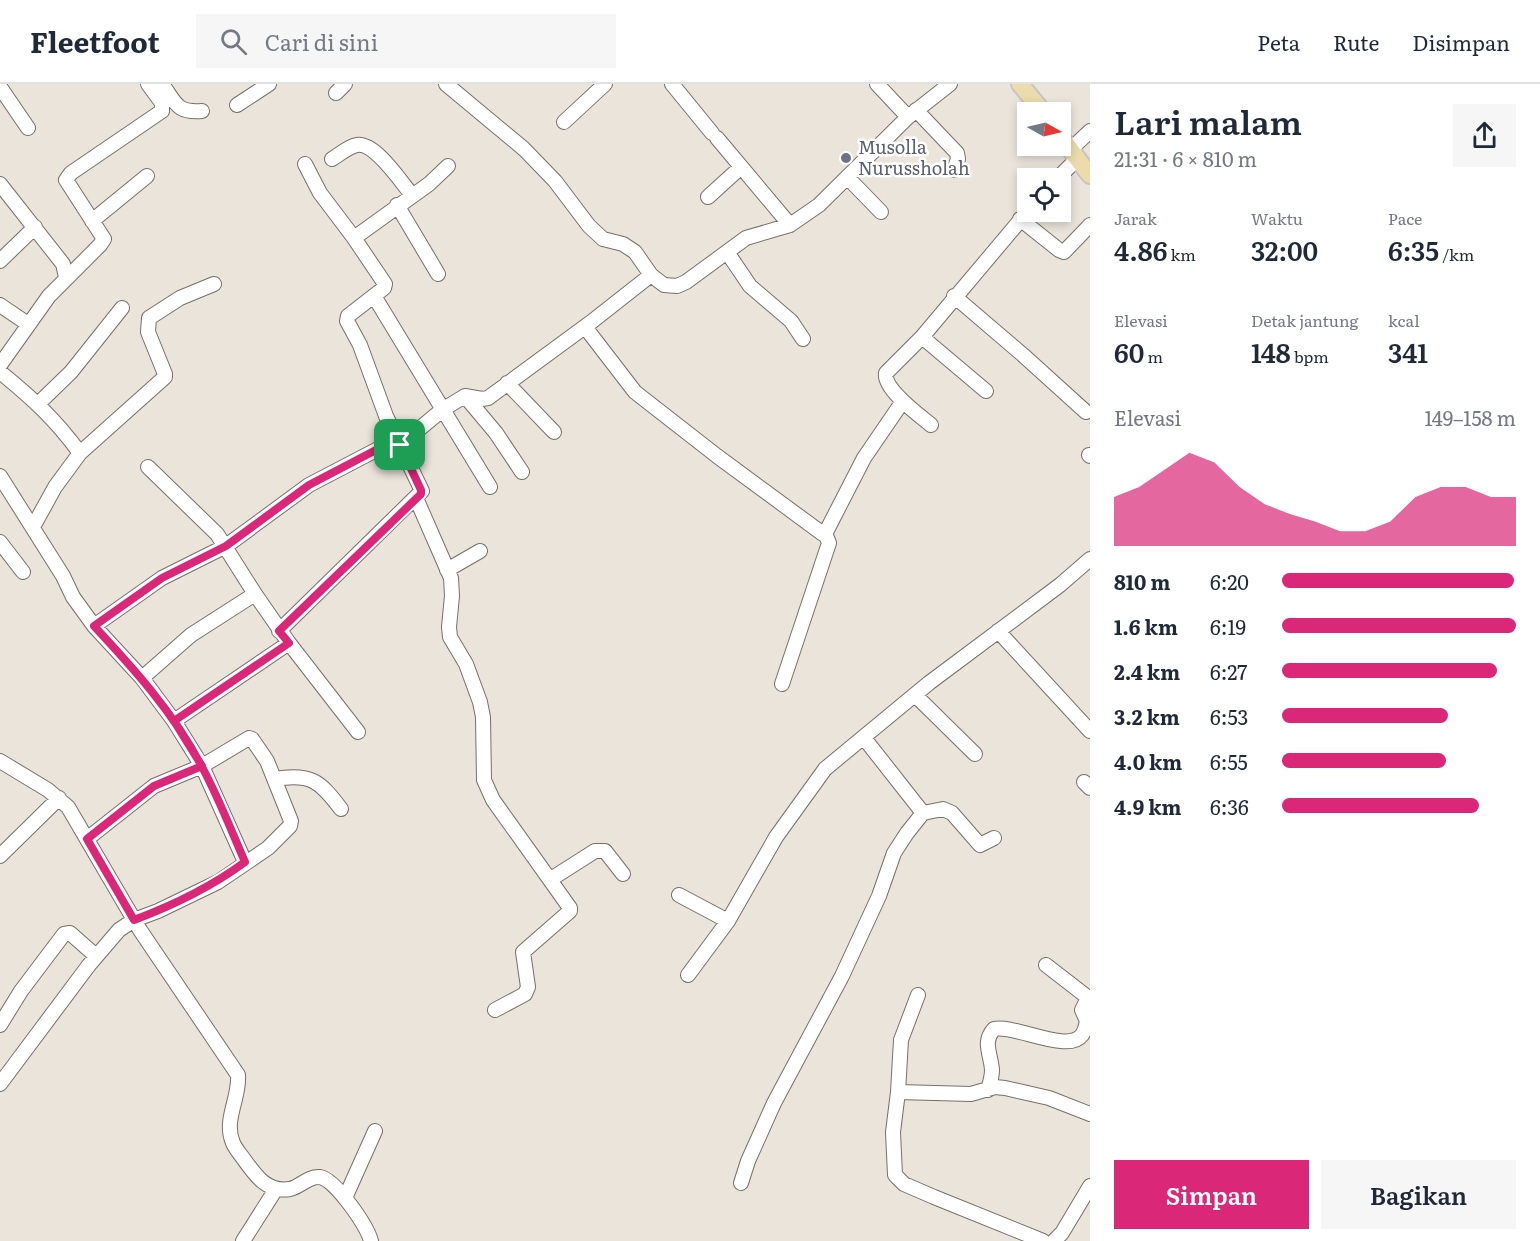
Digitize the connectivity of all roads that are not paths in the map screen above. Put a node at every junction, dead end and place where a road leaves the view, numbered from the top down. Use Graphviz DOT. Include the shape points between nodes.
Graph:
graph roads {
  1 [pos="148,84"];
  2 [pos="162,84"];
  3 [pos="269,84"];
  4 [pos="446,84"];
  5 [pos="672,84"];
  6 [pos="877,84"];
  7 [pos="950,84"];
  8 [pos="1020,84"];
  9 [pos="0,87"];
  10 [pos="595,87"];
  11 [pos="1035,102"];
  12 [pos="237,105"];
  13 [pos="202,111"];
  14 [pos="912,114"];
  15 [pos="564,122"];
  16 [pos="28,128"];
  17 [pos="1090,131"];
  18 [pos="1071,150"];
  19 [pos="1074,154"];
  20 [pos="332,159"];
  21 [pos="305,164"];
  22 [pos="448,166"];
  23 [pos="741,167"];
  24 [pos="1065,168"];
  25 [pos="954,170"];
  26 [pos="1090,175"];
  27 [pos="147,176"];
  28 [pos="846,177"];
  29 [pos="0,184"];
  30 [pos="412,195"];
  31 [pos="708,197"];
  32 [pos="397,205"];
  33 [pos="881,212"];
  34 [pos="92,221"];
  35 [pos="1018,222"];
  36 [pos="1031,222"];
  37 [pos="790,225"];
  38 [pos="1090,225"];
  39 [pos="35,227"];
  40 [pos="354,238"];
  41 [pos="727,252"];
  42 [pos="0,261"];
  43 [pos="438,274"];
  44 [pos="651,275"];
  45 [pos="66,277"];
  46 [pos="214,284"];
  47 [pos="374,296"];
  48 [pos="954,296"];
  49 [pos="0,305"];
  50 [pos="122,308"];
  51 [pos="28,324"];
  52 [pos="585,327"];
  53 [pos="922,337"];
  54 [pos="803,339"];
  55 [pos="0,365"];
  56 [pos="0,372"];
  57 [pos="507,383"];
  58 [pos="986,391"];
  59 [pos="465,396"];
  60 [pos="903,402"];
  61 [pos="39,403"];
  62 [pos="442,410"];
  63 [pos="1086,412"];
  64 [pos="931,425"];
  65 [pos="554,432"];
  66 [pos="398,442"];
  67 [pos="80,453"];
  68 [pos="148,467"];
  69 [pos="522,472"];
  70 [pos="0,476"];
  71 [pos="490,488"];
  72 [pos="416,498"];
  73 [pos="33,527"];
  74 [pos="825,533"];
  75 [pos="0,542"];
  76 [pos="226,546"];
  77 [pos="480,551"];
  78 [pos="1090,559"];
  79 [pos="447,570"];
  80 [pos="23,572"];
  81 [pos="255,594"];
  82 [pos="94,626"];
  83 [pos="279,631"];
  84 [pos="998,631"];
  85 [pos="289,643"];
  86 [pos="142,678"];
  87 [pos="783,684"];
  88 [pos="915,695"];
  89 [pos="174,721"];
  90 [pos="1090,731"];
  91 [pos="358,732"];
  92 [pos="864,738"];
  93 [pos="975,754"];
  94 [pos="0,761"];
  95 [pos="202,766"];
  96 [pos="275,779"];
  97 [pos="59,798"];
  98 [pos="341,809"];
  99 [pos="924,813"];
  100 [pos="994,838"];
  101 [pos="87,839"];
  102 [pos="0,856"];
  103 [pos="245,862"];
  104 [pos="623,874"];
  105 [pos="551,879"];
  106 [pos="679,895"];
  107 [pos="134,920"];
  108 [pos="728,921"];
  109 [pos="96,956"];
  110 [pos="1046,965"];
  111 [pos="688,975"];
  112 [pos="918,995"];
  113 [pos="495,1010"];
  114 [pos="1089,1022"];
  115 [pos="0,1025"];
  116 [pos="3,1073"];
  117 [pos="988,1089"];
  118 [pos="898,1092"];
  119 [pos="1090,1114"];
  120 [pos="375,1131"];
  121 [pos="741,1184"];
  122 [pos="1090,1186"];
  123 [pos="276,1189"];
  124 [pos="345,1198"];
  125 [pos="243,1241"];
  126 [pos="371,1241"];
  127 [pos="1043,1241"];
  128 [pos="1054,1241"];
  1 -- 34 [label="street" via="162,103 162,111 66,180"];
  2 -- 13 [label="street" via="182,110"];
  3 -- 12 [label="street"];
  4 -- 44 [label="street" via="524,149 555,181 589,226 603,239 635,252"];
  5 -- 23 [label="street"];
  6 -- 14 [label="street"];
  7 -- 14 [label="street"];
  8 -- 11 [label="main road"];
  9 -- 16 [label="street"];
  10 -- 15 [label="street"];
  14 -- 25 [label="street" via="957,153"];
  14 -- 28 [label="street"];
  17 -- 19 [label="street"];
  18 -- 19 [label="main road"];
  19 -- 24 [label="street"];
  19 -- 26 [label="main road"];
  20 -- 30 [label="street" via="356,145 366,146"];
  21 -- 40 [label="street" via="320,193"];
  22 -- 30 [label="street"];
  23 -- 31 [label="street"];
  23 -- 37 [label="street"];
  27 -- 34 [label="street"];
  28 -- 33 [label="street"];
  28 -- 37 [label="street" via="819,205"];
  29 -- 39 [label="street"];
  30 -- 32 [label="street"];
  32 -- 40 [label="street"];
  32 -- 43 [label="street"];
  34 -- 45 [label="street" via="104,239"];
  35 -- 48 [label="street"];
  36 -- 38 [label="street" via="1065,252"];
  37 -- 41 [label="street" via="747,238"];
  39 -- 42 [label="street"];
  39 -- 45 [label="street" via="63,264"];
  40 -- 47 [label="street" via="385,284"];
  41 -- 44 [label="street" via="677,286 664,285"];
  41 -- 54 [label="street" via="750,286 791,321"];
  44 -- 52 [label="street"];
  45 -- 51 [label="street"];
  46 -- 67 [label="street" via="180,298 149,318 148,332 165,377"];
  47 -- 62 [label="street"];
  47 -- 66 [label="street" via="347,318"];
  48 -- 53 [label="street"];
  48 -- 63 [label="street"];
  49 -- 51 [label="street"];
  50 -- 61 [label="street" via="71,372"];
  51 -- 55 [label="street"];
  52 -- 57 [label="street"];
  52 -- 74 [label="street" via="635,392"];
  53 -- 58 [label="street"];
  53 -- 60 [label="street" via="885,375 886,382"];
  56 -- 61 [label="street"];
  57 -- 59 [label="street" via="488,398"];
  57 -- 65 [label="street"];
  59 -- 62 [label="street"];
  59 -- 69 [label="street"];
  60 -- 64 [label="street"];
  60 -- 74 [label="street" via="864,458"];
  61 -- 67 [label="street"];
  62 -- 66 [label="street"];
  62 -- 71 [label="street"];
  66 -- 72 [label="street" via="421,490"];
  66 -- 76 [label="street" via="309,485"];
  67 -- 73 [label="street"];
  68 -- 76 [label="street"];
  70 -- 73 [label="street"];
  72 -- 79 [label="street"];
  72 -- 83 [label="street"];
  73 -- 82 [label="street"];
  74 -- 87 [label="street" via="829,543"];
  75 -- 80 [label="street"];
  76 -- 81 [label="street"];
  76 -- 82 [label="street" via="162,578"];
  77 -- 79 [label="street"];
  78 -- 84 [label="street"];
  79 -- 105 [label="street" via="452,596 450,637 466,664 483,717 484,780 493,800"];
  81 -- 83 [label="street"];
  81 -- 86 [label="street" via="191,635"];
  82 -- 86 [label="street"];
  83 -- 85 [label="street"];
  84 -- 88 [label="street"];
  84 -- 90 [label="street"];
  85 -- 89 [label="street"];
  85 -- 91 [label="street"];
  86 -- 89 [label="street"];
  88 -- 92 [label="street"];
  88 -- 93 [label="street"];
  89 -- 95 [label="street"];
  92 -- 99 [label="street"];
  92 -- 108 [label="street" via="825,769 776,837"];
  94 -- 97 [label="street"];
  95 -- 96 [label="street" via="249,738"];
  95 -- 101 [label="street" via="154,786"];
  95 -- 103 [label="street"];
  96 -- 98 [label="street" via="294,776 322,785"];
  96 -- 103 [label="street" via="290,826 268,848"];
  97 -- 101 [label="street"];
  97 -- 102 [label="street"];
  99 -- 100 [label="street" via="948,810 980,845"];
  99 -- 121 [label="street" via="894,853 843,976 774,1103"];
  101 -- 107 [label="street"];
  103 -- 107 [label="street" via="218,882"];
  104 -- 105 [label="street" via="601,850"];
  105 -- 113 [label="street" via="570,911 523,952 528,978 525,994"];
  106 -- 108 [label="street"];
  107 -- 109 [label="street" via="119,930"];
  107 -- 123 [label="street" via="238,1075 230,1117 233,1144 256,1177"];
  108 -- 111 [label="street"];
  109 -- 115 [label="street" via="70,933 64,934"];
  109 -- 116 [label="street"];
  110 -- 114 [label="street" via="1086,996 1082,1010"];
  112 -- 118 [label="street" via="901,1040"];
  114 -- 117 [label="street" via="1082,1035 1070,1041 1038,1038 1010,1028 994,1029 987,1044 992,1071"];
  117 -- 118 [label="street" via="971,1094"];
  117 -- 119 [label="street" via="1034,1094"];
  118 -- 127 [label="street" via="893,1132 895,1175 899,1180"];
  120 -- 124 [label="street"];
  122 -- 128 [label="street"];
  123 -- 124 [label="street" via="291,1189 320,1177"];
  123 -- 125 [label="street"];
  124 -- 126 [label="street"];
}
